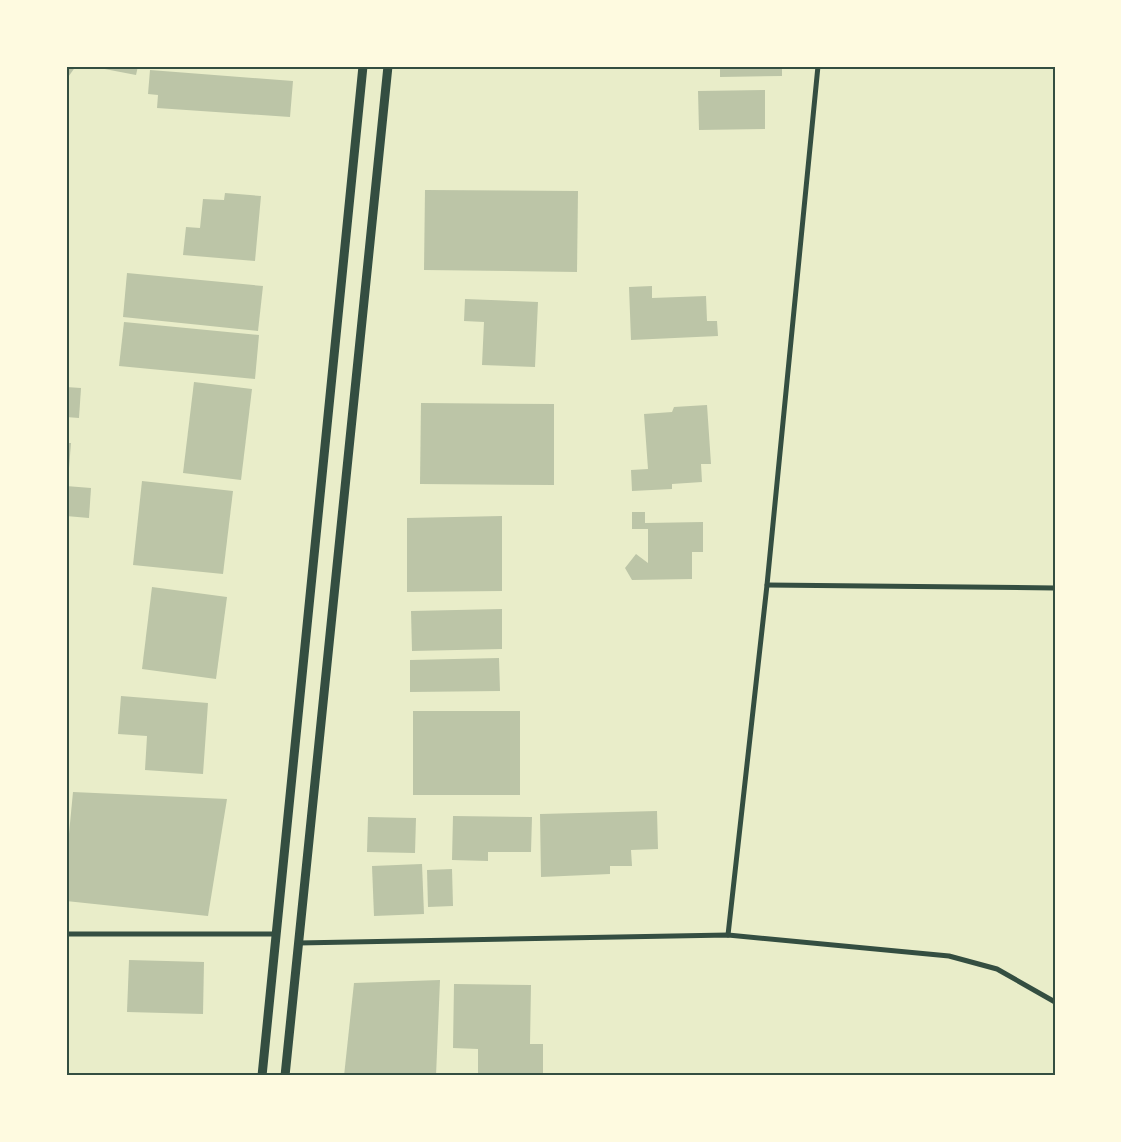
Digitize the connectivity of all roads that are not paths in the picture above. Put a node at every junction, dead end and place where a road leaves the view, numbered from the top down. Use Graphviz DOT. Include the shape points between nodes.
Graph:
graph roads {
  1 [pos="363,66"];
  2 [pos="388,66"];
  3 [pos="818,66"];
  4 [pos="767,585"];
  5 [pos="1055,588"];
  6 [pos="66,934"];
  7 [pos="276,934"];
  8 [pos="728,935"];
  9 [pos="298,943"];
  10 [pos="1055,1002"];
  11 [pos="262,1076"];
  12 [pos="285,1076"];
  1 -- 7 [label="street"];
  2 -- 9 [label="street"];
  3 -- 4 [label="street"];
  4 -- 5 [label="street"];
  4 -- 8 [label="street"];
  6 -- 7 [label="street"];
  7 -- 11 [label="street"];
  8 -- 9 [label="street"];
  8 -- 10 [label="street" via="948,956 997,969"];
  9 -- 12 [label="street"];
}
